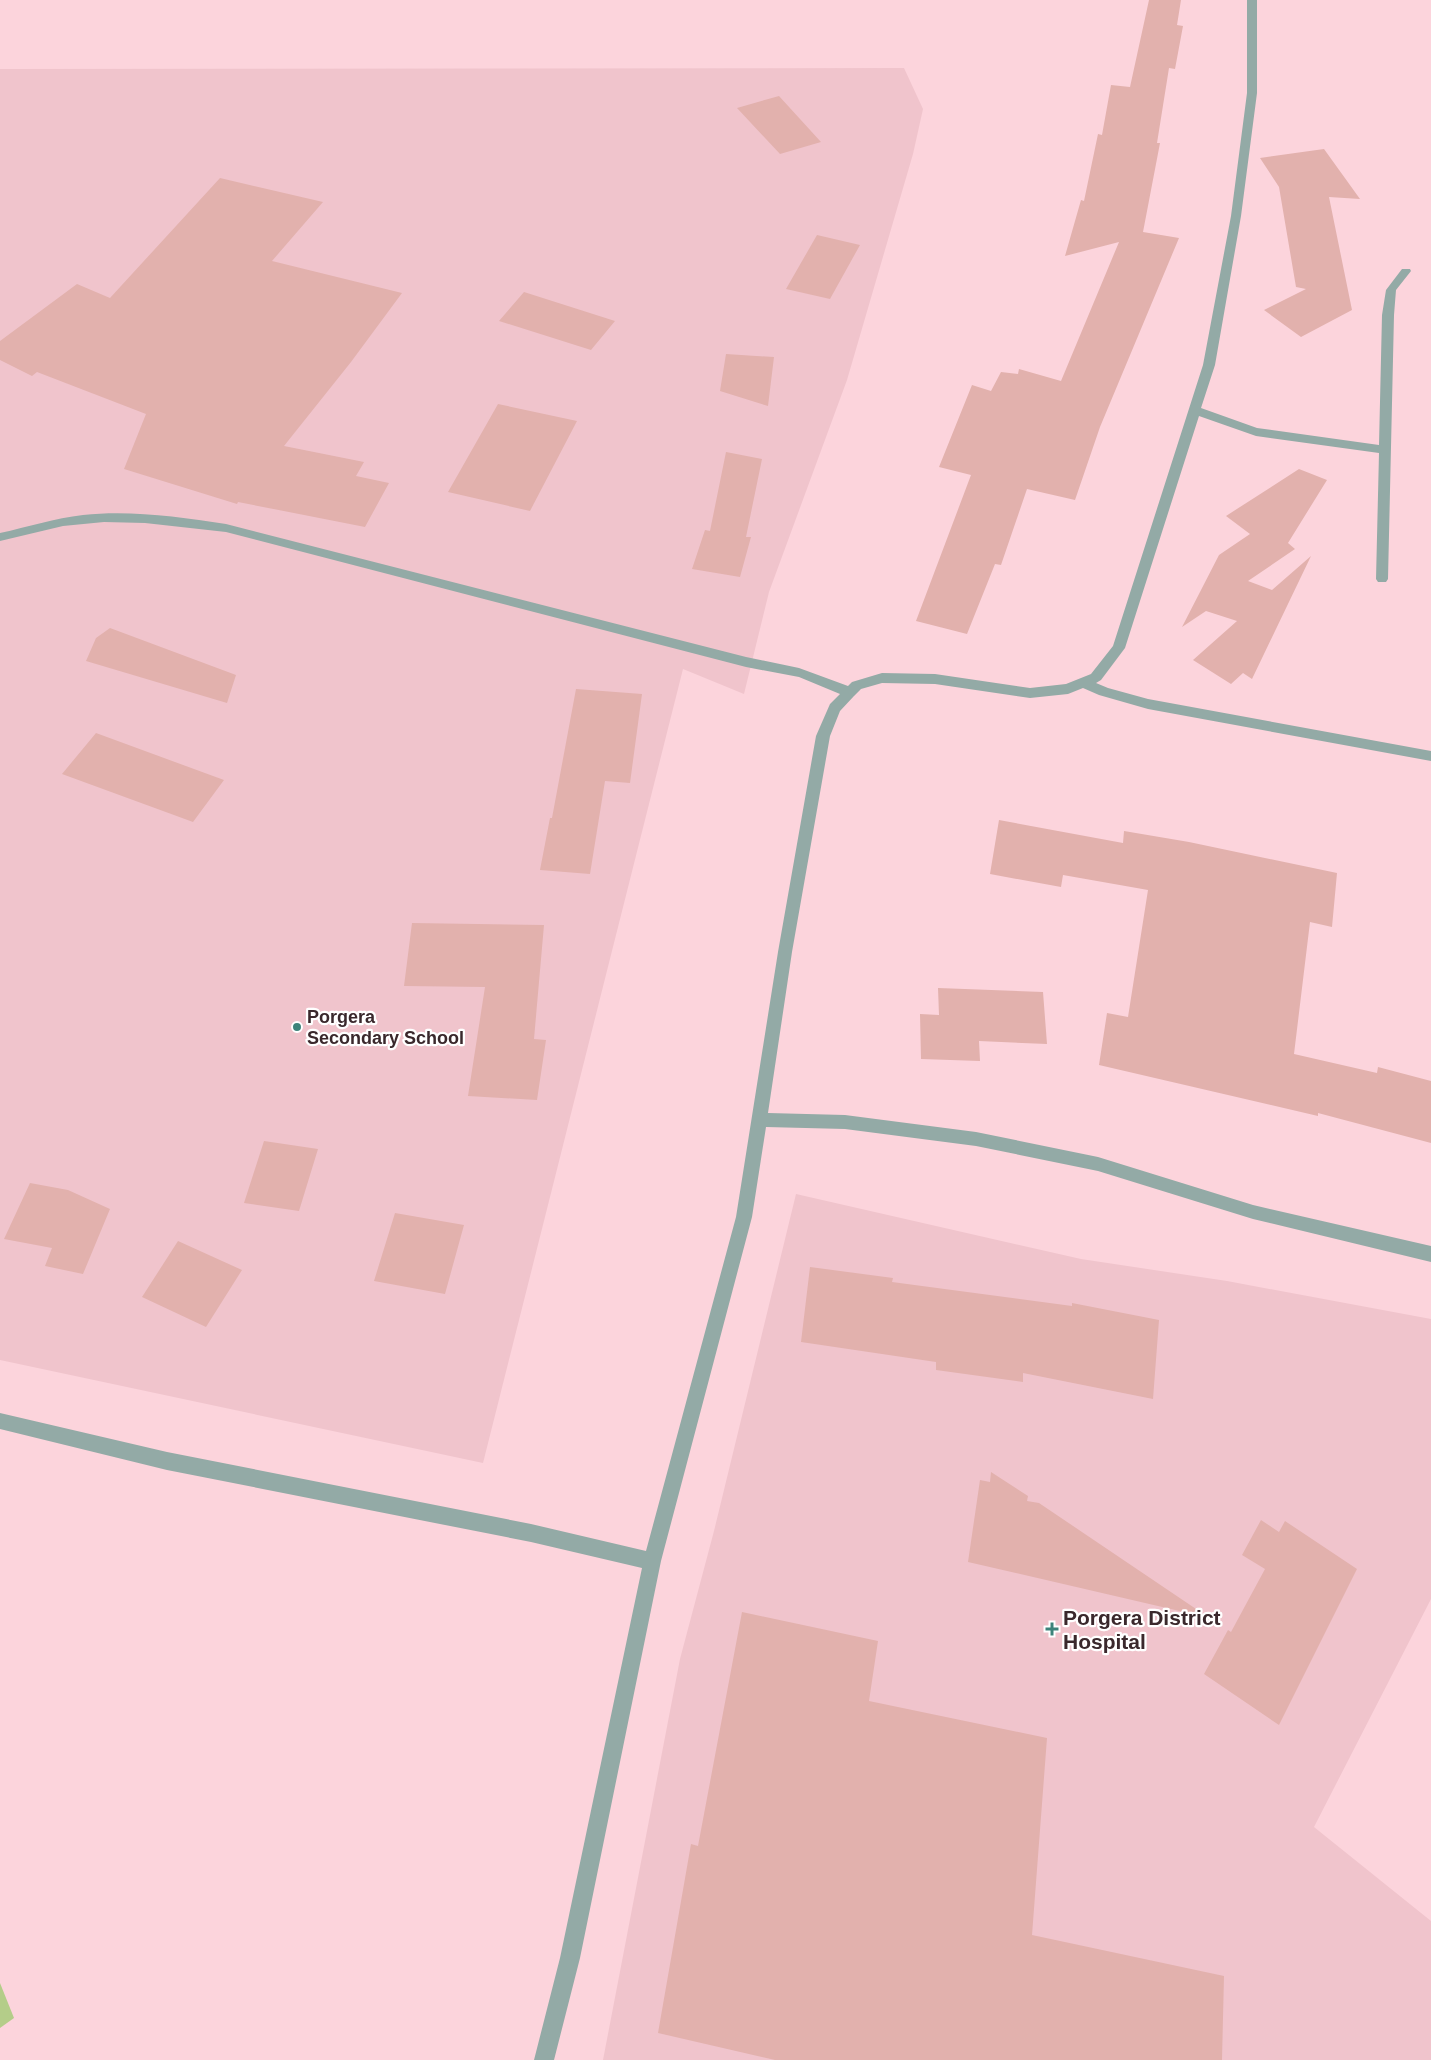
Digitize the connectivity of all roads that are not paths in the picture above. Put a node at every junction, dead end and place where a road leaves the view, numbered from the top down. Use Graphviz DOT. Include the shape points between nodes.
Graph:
graph roads {
  1 [pos="1252,0"];
  2 [pos="1406,271"];
  3 [pos="1194,410"];
  4 [pos="1385,450"];
  5 [pos="0,537"];
  6 [pos="1382,579"];
  7 [pos="1084,683"];
  8 [pos="850,693"];
  9 [pos="1431,756"];
  10 [pos="759,1120"];
  11 [pos="1431,1254"];
  12 [pos="0,1422"];
  13 [pos="652,1561"];
  14 [pos="544,2060"];
  1 -- 3 [label="street" via="1252,93 1236,216 1209,365"];
  2 -- 4 [label="street" via="1391,290 1389,306"];
  3 -- 4 [label="street" via="1256,432"];
  3 -- 7 [label="street" via="1119,648 1096,677"];
  4 -- 6 [label="street"];
  5 -- 8 [label="street" via="63,522 115,517 226,528 746,662 795,670 828,681"];
  7 -- 8 [label="street" via="1068,689 1030,693 935,679 882,678 857,686"];
  7 -- 9 [label="street" via="1148,704"];
  8 -- 10 [label="street" via="835,708 823,736"];
  10 -- 11 [label="street" via="845,1122 986,1141 1098,1164 1253,1212"];
  10 -- 13 [label="street" via="744,1217"];
  12 -- 13 [label="street"];
  13 -- 14 [label="street" via="570,1958"];
}
